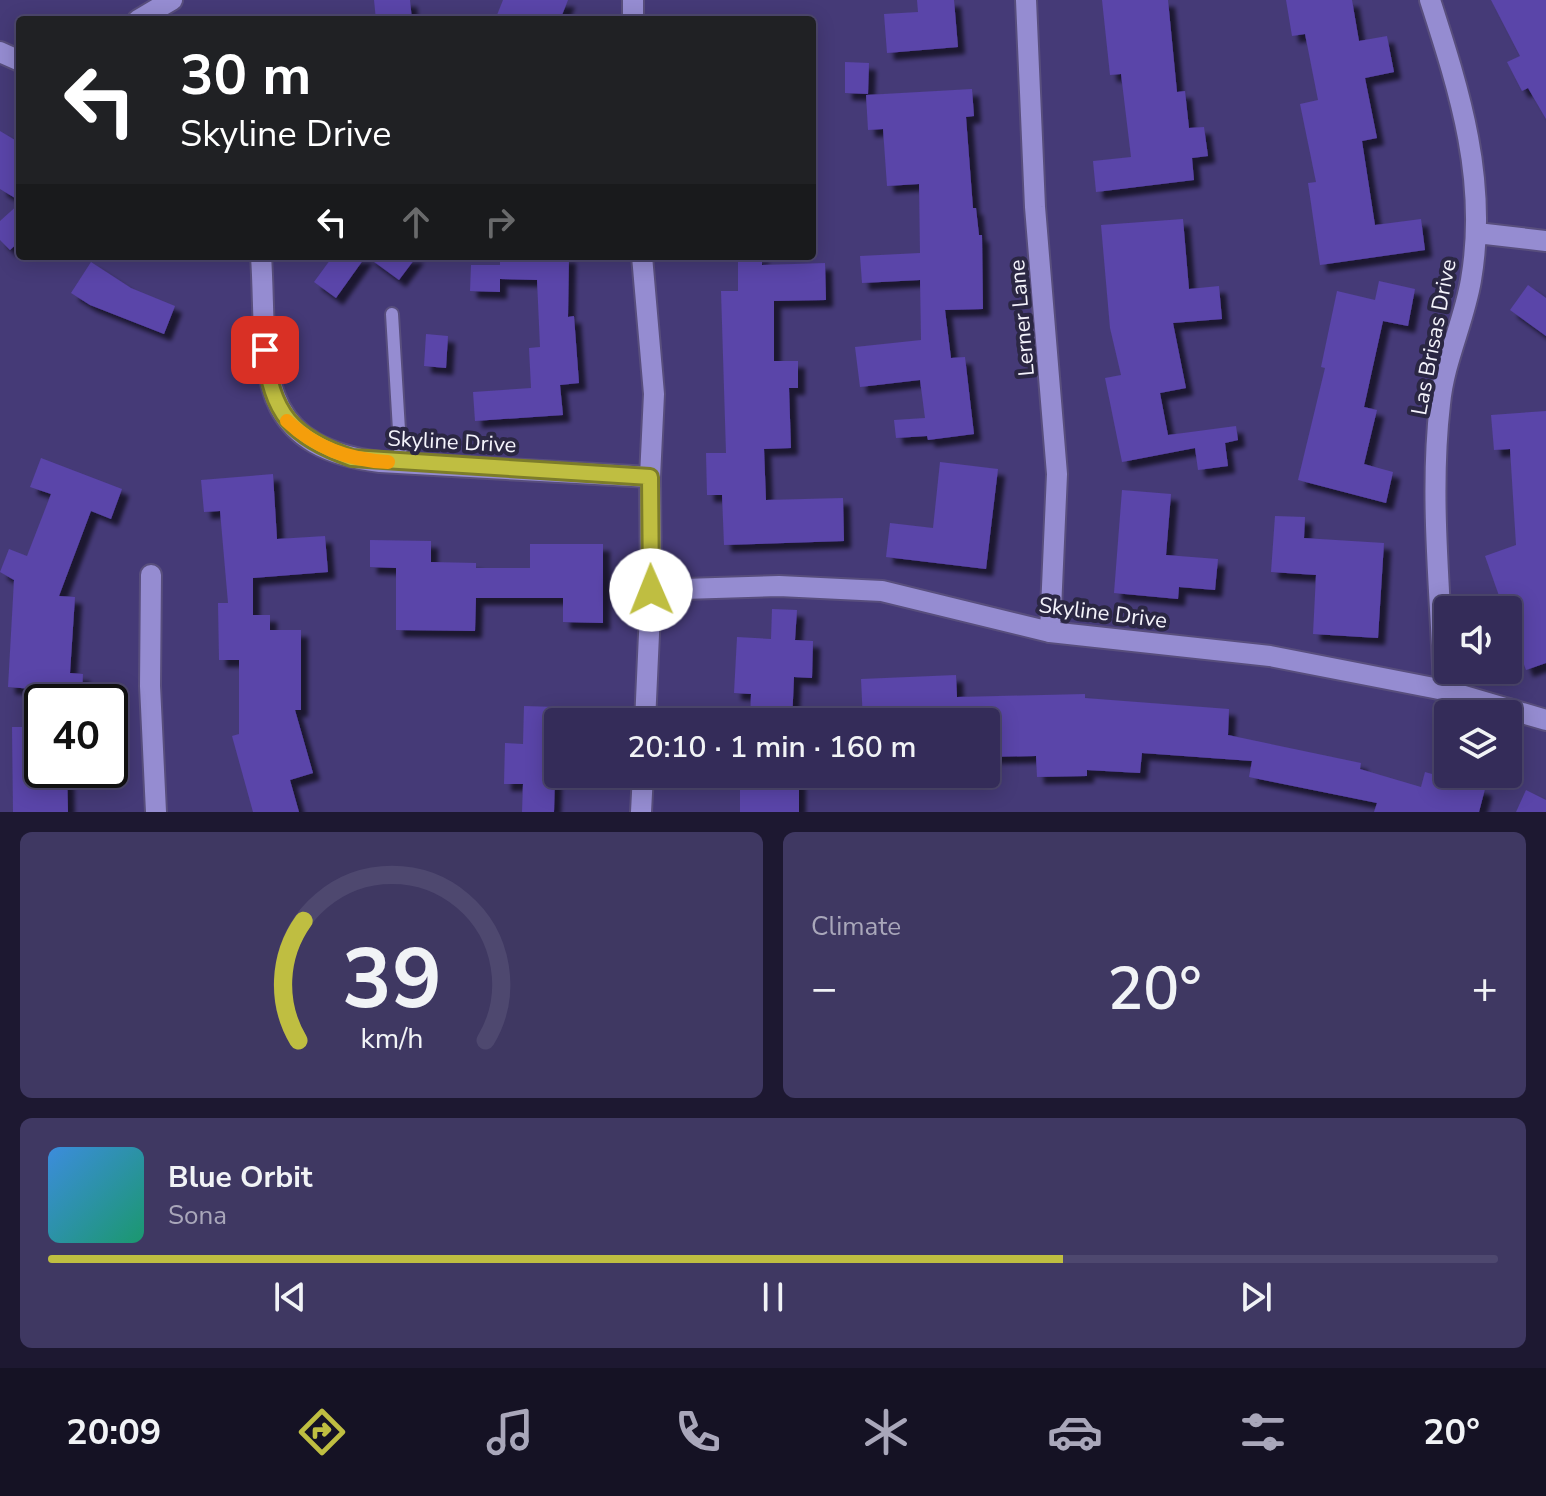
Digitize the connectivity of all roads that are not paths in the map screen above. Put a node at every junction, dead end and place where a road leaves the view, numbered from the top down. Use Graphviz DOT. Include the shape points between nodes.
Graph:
graph roads {
  1 [pos="172,0"];
  2 [pos="1026,0"];
  3 [pos="1430,0"];
  4 [pos="145,16"];
  5 [pos="1477,233"];
  6 [pos="1546,241"];
  7 [pos="261,260"];
  8 [pos="642,260"];
  9 [pos="392,314"];
  10 [pos="401,463"];
  11 [pos="650,477"];
  12 [pos="151,575"];
  13 [pos="651,590"];
  14 [pos="1050,632"];
  15 [pos="1444,690"];
  16 [pos="646,708"];
  17 [pos="1546,720"];
  18 [pos="642,788"];
  19 [pos="156,812"];
  20 [pos="641,812"];
  1 -- 4 [label="street"];
  2 -- 14 [label="street, Lerner Lane" via="1035,207 1057,474"];
  3 -- 5 [label="street, Las Brisas Drive" via="1467,119 1476,170"];
  5 -- 6 [label="street"];
  5 -- 15 [label="street, Las Brisas Drive" via="1471,282 1440,402 1436,479"];
  7 -- 10 [label="street, Skyline Drive" via="267,369 284,418 325,449"];
  8 -- 11 [label="street" via="654,394"];
  9 -- 10 [label="lane"];
  10 -- 11 [label="street, Skyline Drive"];
  11 -- 13 [label="street"];
  12 -- 19 [label="street"];
  13 -- 14 [label="street, Skyline Drive" via="779,586 882,591"];
  13 -- 16 [label="street"];
  14 -- 15 [label="street, Skyline Drive" via="1270,656"];
  15 -- 17 [label="street, Skyline Drive"];
  18 -- 20 [label="street"];
}
